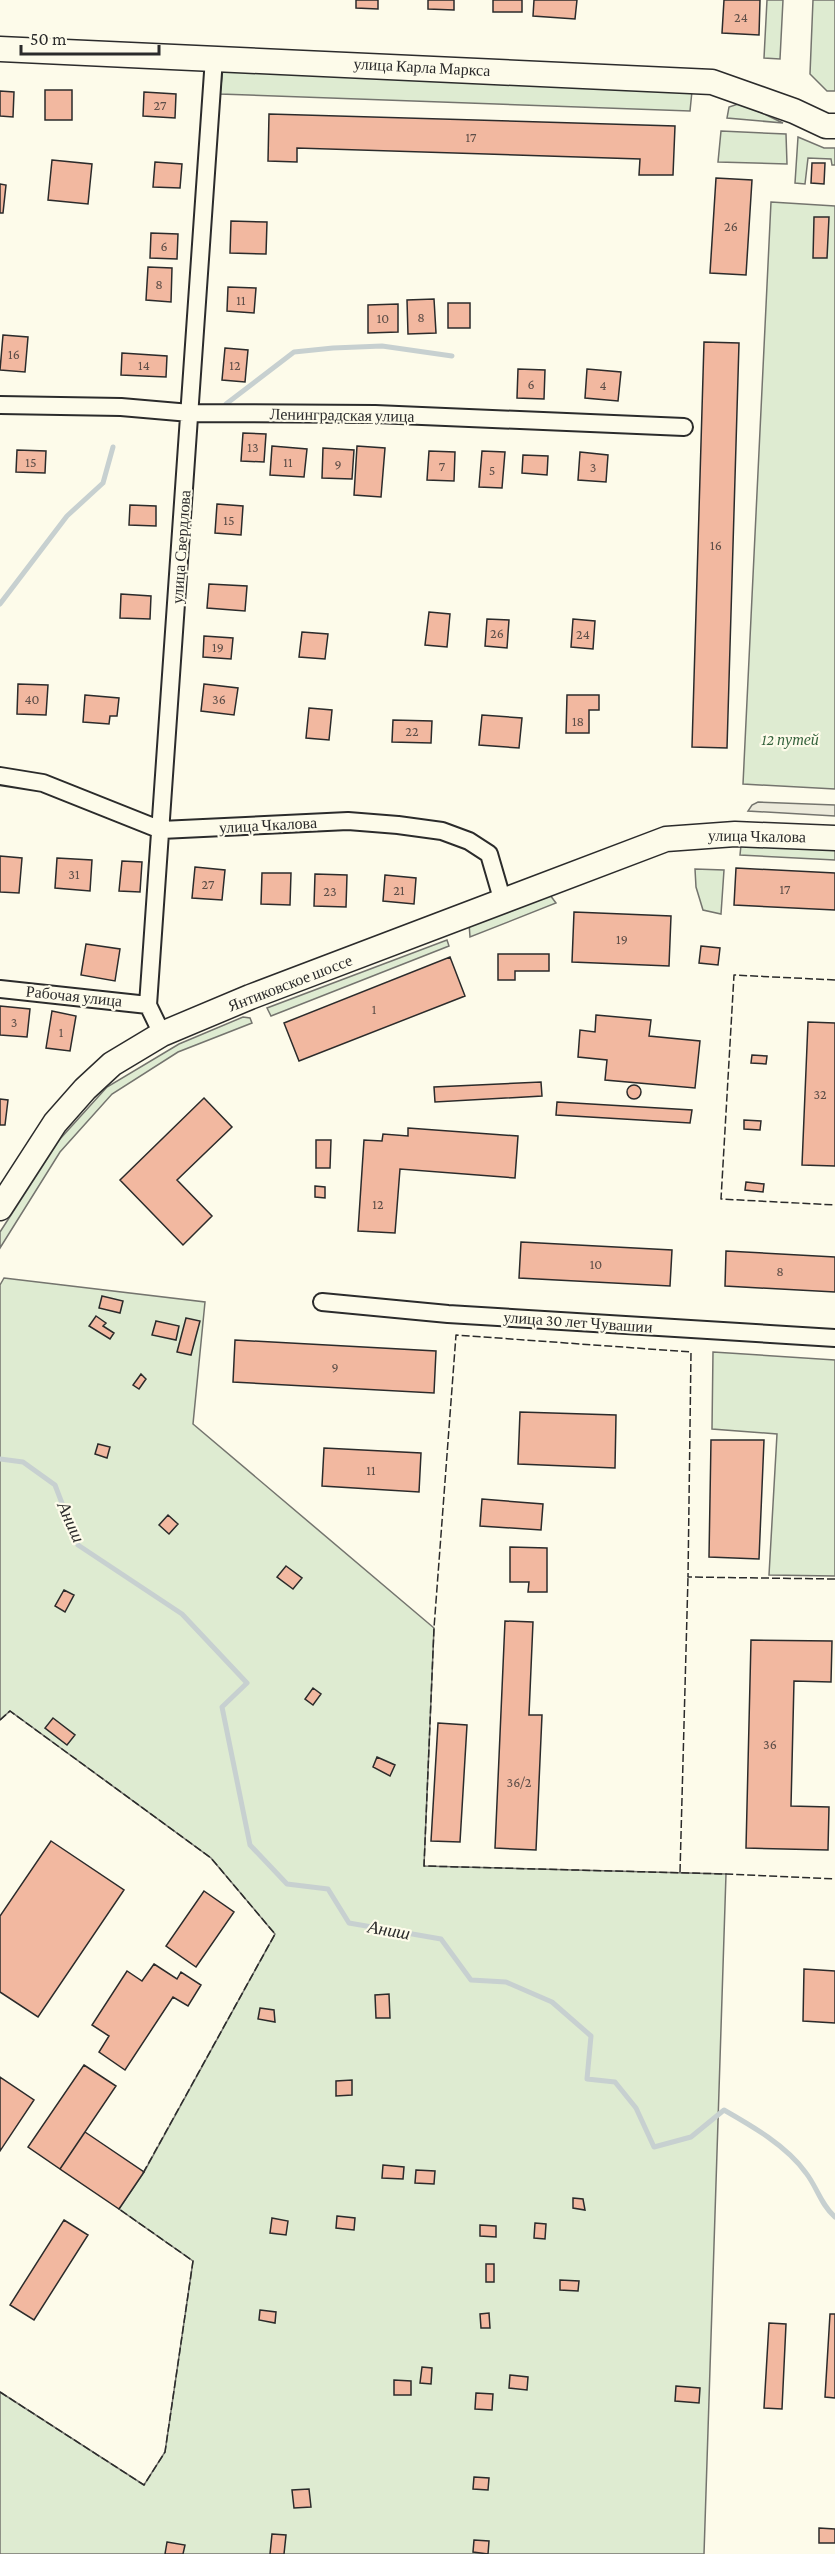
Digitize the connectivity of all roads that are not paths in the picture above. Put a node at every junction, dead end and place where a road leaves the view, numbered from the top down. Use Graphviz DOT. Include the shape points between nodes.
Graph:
graph roads {
  1 [pos="0,49"];
  2 [pos="214,58"];
  3 [pos="835,126"];
  4 [pos="0,405"];
  5 [pos="190,413"];
  6 [pos="684,427"];
  7 [pos="0,776"];
  8 [pos="161,830"];
  9 [pos="835,838"];
  10 [pos="645,847"];
  11 [pos="503,902"];
  12 [pos="0,988"];
  13 [pos="148,1005"];
  14 [pos="162,1034"];
  15 [pos="0,1208"];
  16 [pos="322,1302"];
  17 [pos="835,1338"];
  1 -- 2 [label="main road, улица Карла Маркса"];
  2 -- 3 [label="main road, улица Карла Маркса" via="712,82 826,126"];
  2 -- 5 [label="street, улица Свердлова"];
  4 -- 5 [label="street, Ленинградская улица" via="121,407"];
  5 -- 6 [label="street, Ленинградская улица" via="375,414"];
  5 -- 8 [label="street, улица Свердлова"];
  7 -- 8 [label="street, улица Чкалова" via="43,783"];
  8 -- 11 [label="street, улица Чкалова" via="348,821 442,831 489,854"];
  8 -- 13 [label="street, улица Свердлова"];
  9 -- 10 [label="main road, улица Чкалова" via="713,835 673,838"];
  10 -- 11 [label="main road, Янтиковское шоссе"];
  11 -- 14 [label="main road, Янтиковское шоссе"];
  12 -- 13 [label="street, Рабочая улица"];
  13 -- 14 [label="street"];
  14 -- 15 [label="main road, Янтиковское шоссе" via="112,1064 85,1089 55,1124"];
  16 -- 17 [label="street, улица 30 лет Чувашии" via="448,1314"];
}
